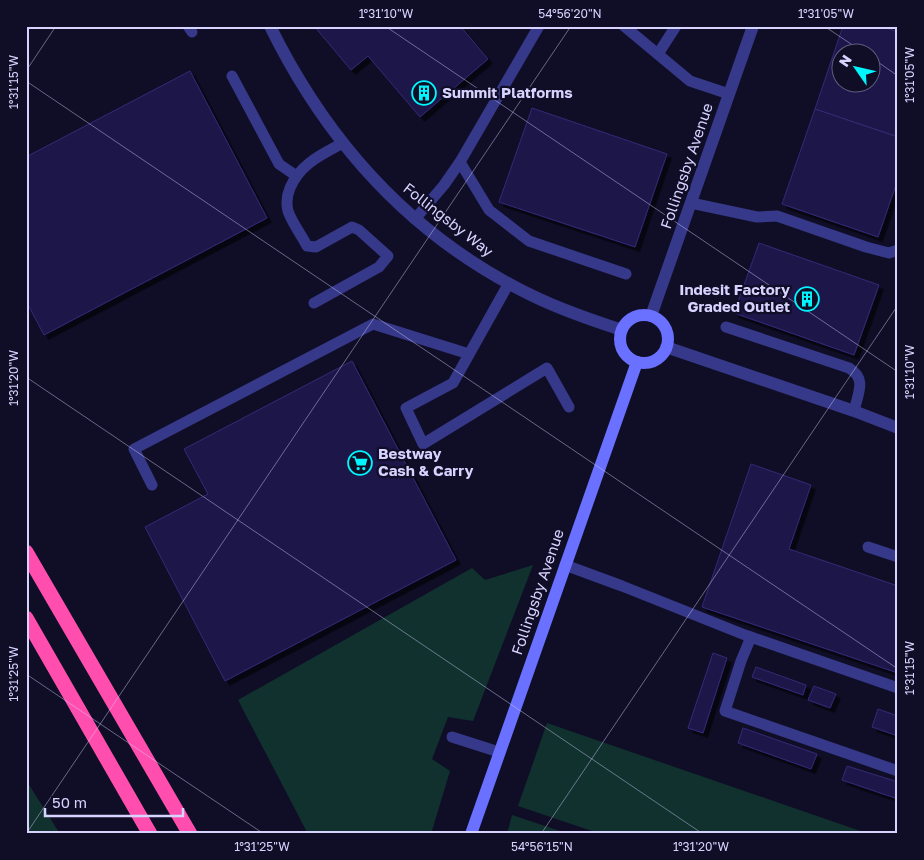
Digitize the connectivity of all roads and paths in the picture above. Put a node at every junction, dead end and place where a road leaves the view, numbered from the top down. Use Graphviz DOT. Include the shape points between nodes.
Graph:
graph roads {
  1 [pos="270,26"];
  2 [pos="539,26"];
  3 [pos="624,26"];
  4 [pos="676,26"];
  5 [pos="753,26"];
  6 [pos="658,54"];
  7 [pos="232,76"];
  8 [pos="729,94"];
  9 [pos="342,143"];
  10 [pos="460,162"];
  11 [pos="295,175"];
  12 [pos="691,203"];
  13 [pos="415,219"];
  14 [pos="898,250"];
  15 [pos="626,274"];
  16 [pos="509,283"];
  17 [pos="314,303"];
  18 [pos="651,316"];
  19 [pos="726,327"];
  20 [pos="622,330"];
  21 [pos="666,347"];
  22 [pos="470,354"];
  23 [pos="637,362"];
  24 [pos="569,407"];
  25 [pos="854,411"];
  26 [pos="898,428"];
  27 [pos="152,485"];
  28 [pos="868,547"];
  29 [pos="26,552"];
  30 [pos="898,556"];
  31 [pos="565,565"];
  32 [pos="26,618"];
  33 [pos="752,637"];
  34 [pos="898,688"];
  35 [pos="452,737"];
  36 [pos="499,752"];
  37 [pos="898,771"];
  38 [pos="150,834"];
  39 [pos="190,834"];
  40 [pos="471,834"];
  1 -- 9 [label="street, Follingsby Way" via="290,66"];
  2 -- 10 [label="lane"];
  3 -- 6 [label="lane"];
  4 -- 6 [label="lane"];
  5 -- 8 [label="street, Follingsby Avenue"];
  6 -- 8 [label="lane" via="690,81"];
  7 -- 11 [label="lane" via="279,164"];
  8 -- 12 [label="street, Follingsby Avenue"];
  9 -- 11 [label="lane" via="311,161"];
  9 -- 13 [label="street, Follingsby Way"];
  10 -- 13 [label="lane"];
  10 -- 15 [label="lane" via="489,210 529,241"];
  11 -- 17 [label="lane" via="287,195 287,209 307,246 316,247 352,227 388,256 379,267"];
  12 -- 14 [label="lane" via="757,216 777,216 866,247 889,253"];
  12 -- 18 [label="street, Follingsby Avenue"];
  13 -- 16 [label="street, Follingsby Way" via="454,249"];
  16 -- 20 [label="street, Follingsby Way" via="572,313"];
  16 -- 22 [label="lane"];
  18 -- 20 [label="street" via="632,318"];
  18 -- 21 [label="street" via="665,328"];
  19 -- 25 [label="lane" via="858,373 861,382"];
  20 -- 23 [label="street" via="622,350"];
  21 -- 23 [label="street" via="655,360"];
  21 -- 25 [label="street"];
  22 -- 24 [label="lane" via="454,383 406,408 423,444 547,368"];
  22 -- 27 [label="lane" via="373,324 134,449"];
  23 -- 31 [label="street, Follingsby Avenue"];
  25 -- 26 [label="street"];
  28 -- 30 [label="lane"];
  29 -- 39 [label="highway"];
  31 -- 33 [label="lane"];
  31 -- 36 [label="street, Follingsby Avenue"];
  32 -- 38 [label="highway"];
  33 -- 34 [label="lane"];
  33 -- 37 [label="lane" via="725,711"];
  35 -- 36 [label="lane"];
  36 -- 40 [label="street, Follingsby Avenue"];
}
